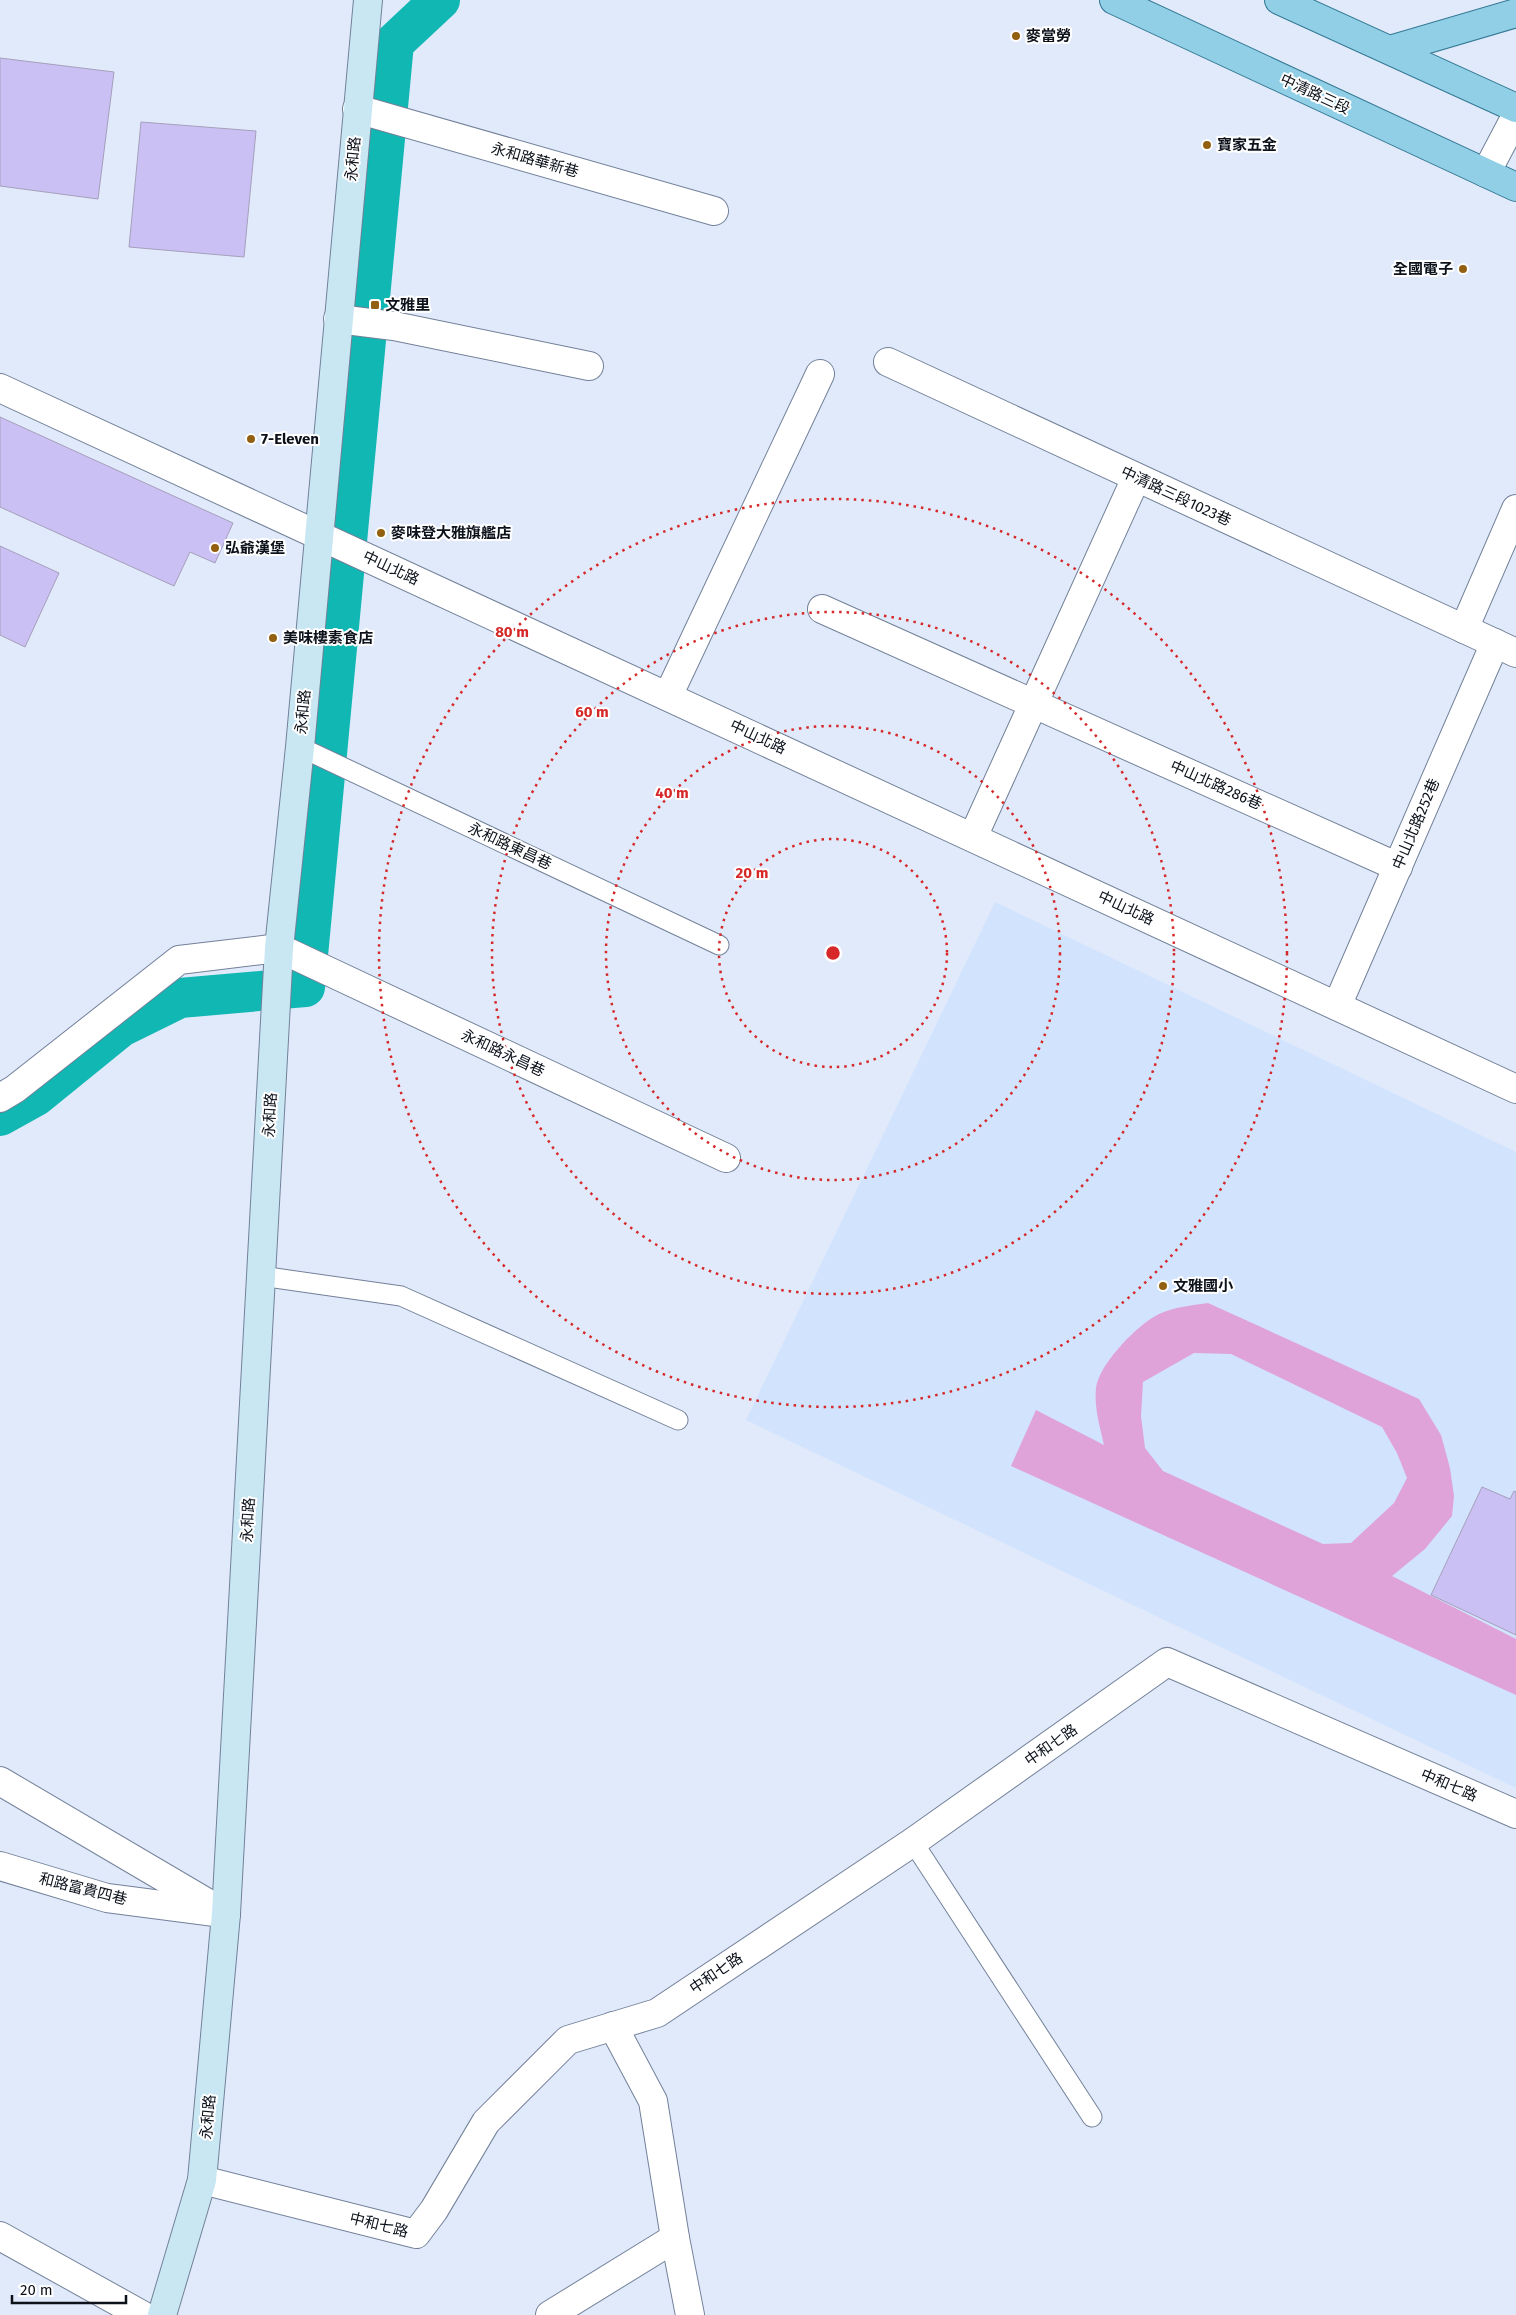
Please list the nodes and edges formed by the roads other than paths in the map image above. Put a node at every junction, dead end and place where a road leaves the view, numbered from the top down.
1 (368, 0) edge
2 (1114, 0) edge
3 (1279, 0) edge
4 (1516, 13) edge
5 (1390, 50) junction
6 (1516, 108) edge
7 (359, 110) junction
8 (1516, 116) edge
9 (1486, 173) junction
10 (1516, 187) edge
11 (714, 211) dead end
12 (340, 319) junction
13 (888, 362) dead end
14 (589, 366) dead end
15 (820, 374) dead end
16 (0, 388) edge
17 (1136, 478) junction
18 (1516, 509) edge
19 (319, 534) junction
20 (822, 609) dead end
21 (1464, 629) junction
22 (1505, 648) edge
23 (668, 696) junction
24 (1034, 704) junction
25 (301, 748) junction
26 (973, 837) junction
27 (1398, 867) junction
28 (719, 945) dead end
29 (281, 949) junction
30 (1337, 1006) junction
31 (1516, 1089) edge
32 (0, 1098) edge
33 (726, 1158) dead end
34 (261, 1276) junction
35 (678, 1420) dead end
36 (0, 1781) edge
37 (1516, 1814) edge
38 (913, 1842) junction
39 (0, 1866) edge
40 (226, 1914) junction
41 (613, 2026) junction
42 (1092, 2117) dead end
43 (202, 2180) junction
44 (0, 2236) edge
45 (675, 2238) junction
46 (142, 2315) edge
47 (162, 2315) edge
48 (550, 2315) edge
49 (690, 2315) edge

1 - 7 main road, 永和路
2 - 9 main road, 中清路三段
3 - 5 main road
4 - 5 main road
5 - 6 main road
7 - 11 street, 永和路華新巷
7 - 12 main road, 永和路
8 - 9 street
9 - 10 main road, 中清路三段
12 - 14 street
12 - 19 main road, 永和路
13 - 17 street, 中清路三段1023巷
15 - 23 street
16 - 19 street, 中山北路
17 - 21 street, 中清路三段1023巷
17 - 24 street
18 - 21 street
19 - 23 street, 中山北路
19 - 25 main road, 永和路
20 - 24 street, 中山北路286巷
21 - 22 street, 中清路三段1023巷
22 - 27 street, 中山北路252巷
23 - 26 street, 中山北路
24 - 26 street
24 - 27 street, 中山北路286巷
25 - 28 lane, 永和路東昌巷
25 - 29 main road, 永和路
26 - 30 street, 中山北路
27 - 30 street, 中山北路252巷
29 - 32 street
29 - 33 street, 永和路永昌巷
29 - 34 main road, 永和路
30 - 31 street, 中山北路
34 - 35 lane
34 - 40 main road, 永和路
36 - 40 street
37 - 38 street, 中和七路
38 - 41 street, 中和七路
38 - 42 lane
39 - 40 street, 和路富貴四巷
40 - 43 main road, 永和路
41 - 43 street, 中和七路
41 - 45 street
43 - 47 main road, 永和路
44 - 46 street
45 - 48 street
45 - 49 street

